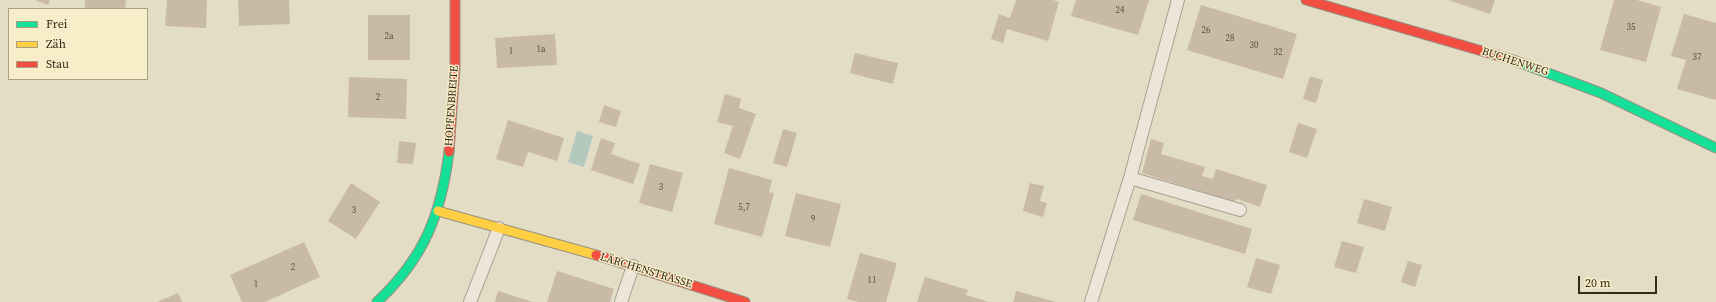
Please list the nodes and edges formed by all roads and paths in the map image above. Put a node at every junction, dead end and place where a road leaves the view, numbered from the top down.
1 (455, 0) edge
2 (1178, 0) edge
3 (1306, 0) edge
4 (1716, 148) edge
5 (1130, 178) junction
6 (1240, 210) dead end
7 (438, 211) junction
8 (499, 228) junction
9 (633, 266) junction
10 (377, 302) edge
11 (470, 302) edge
12 (621, 302) edge
13 (745, 302) edge
14 (1091, 302) edge

1 - 7 street, HOPFENBREITE
2 - 5 lane
3 - 4 street, BUCHENWEG
5 - 6 lane
5 - 14 lane
7 - 8 street, LÄRCHENSTRASSE
7 - 10 street, HOPFENBREITE
8 - 9 street, LÄRCHENSTRASSE
8 - 11 lane
9 - 12 lane
9 - 13 street, LÄRCHENSTRASSE

